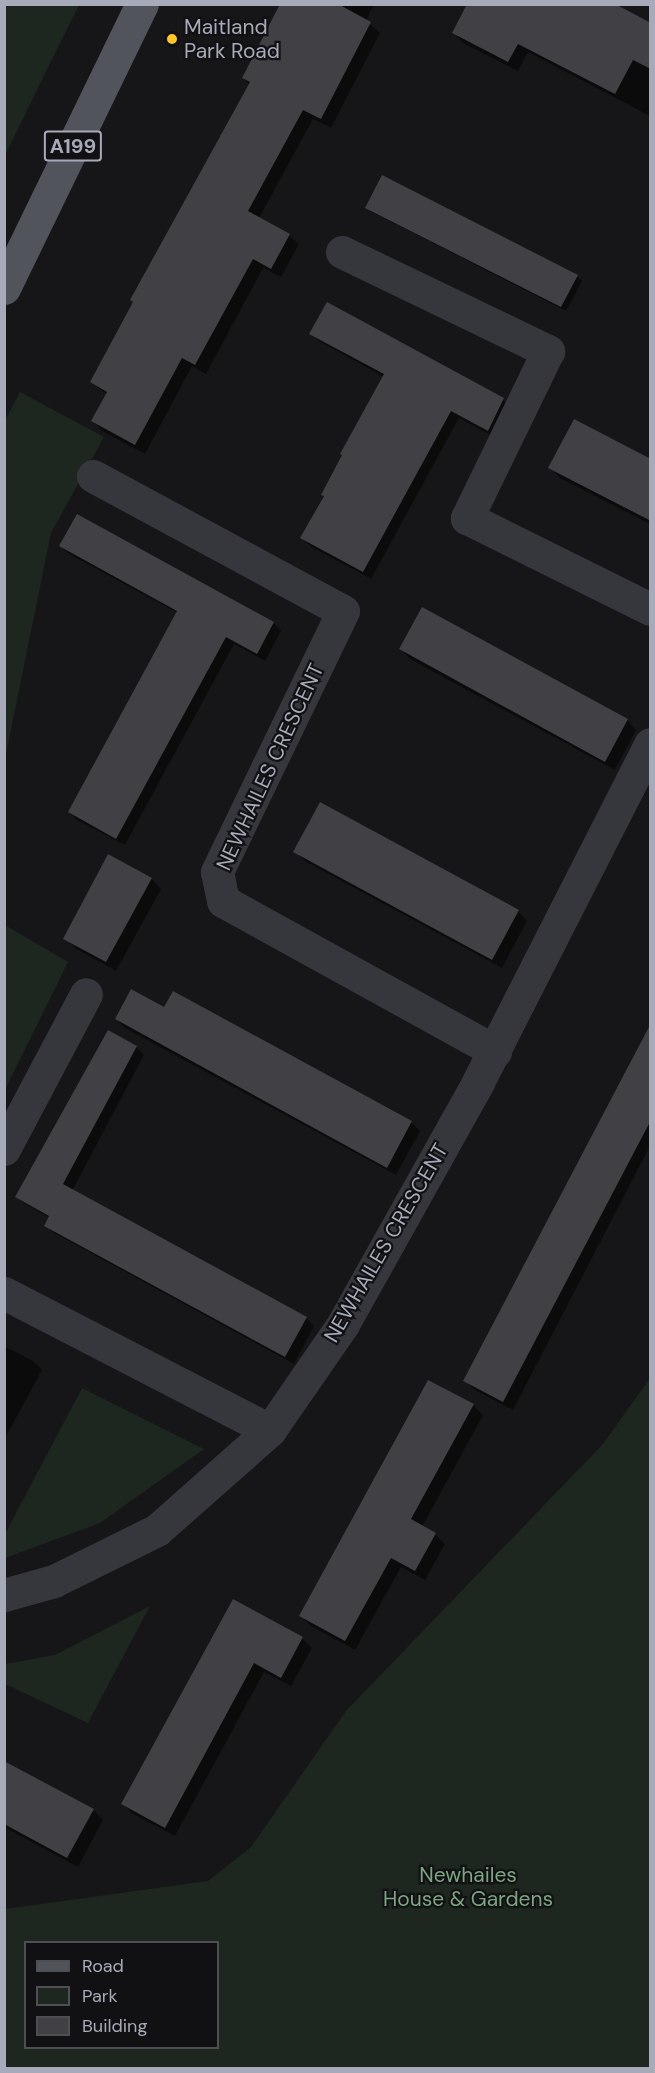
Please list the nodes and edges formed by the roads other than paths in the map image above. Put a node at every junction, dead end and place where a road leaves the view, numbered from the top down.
1 (142, 4) edge
2 (342, 252) dead end
3 (4, 288) edge
4 (93, 476) dead end
5 (651, 609) edge
6 (651, 744) edge
7 (86, 994) dead end
8 (495, 1051) junction
9 (4, 1149) edge
10 (4, 1293) edge
11 (270, 1430) junction
12 (4, 1595) edge

1 - 3 main road, A199
2 - 5 street
4 - 8 street, NEWHAILES CRESCENT
6 - 8 street, NEWHAILES CRESCENT
7 - 9 street
8 - 11 street, NEWHAILES CRESCENT
10 - 11 street
11 - 12 street, NEWHAILES CRESCENT

